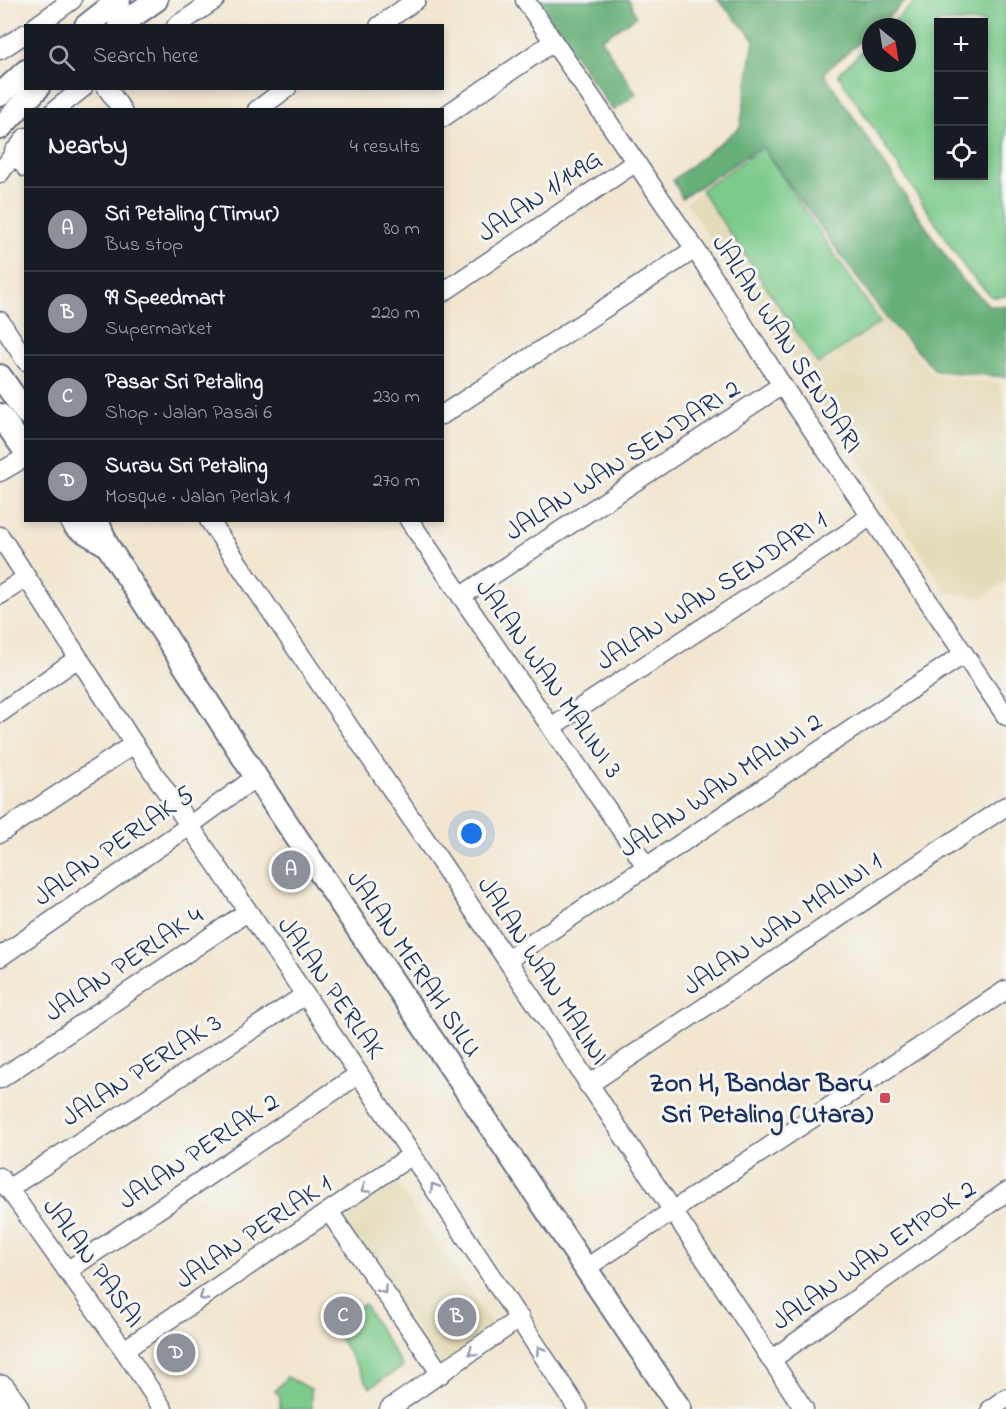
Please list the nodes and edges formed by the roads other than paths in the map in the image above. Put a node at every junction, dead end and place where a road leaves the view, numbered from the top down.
1 (72, 0) edge
2 (119, 0) edge
3 (156, 0) edge
4 (215, 0) edge
5 (416, 0) edge
6 (525, 0) edge
7 (39, 24) edge
8 (89, 24) edge
9 (122, 24) edge
10 (179, 24) edge
11 (382, 24) edge
12 (24, 34) edge
13 (553, 42) junction
14 (0, 50) edge
15 (24, 73) edge
16 (36, 90) edge
17 (81, 90) edge
18 (108, 90) edge
19 (284, 90) edge
20 (0, 95) edge
21 (58, 108) edge
22 (121, 108) edge
23 (260, 108) edge
24 (444, 117) edge
25 (0, 128) edge
26 (20, 144) edge
27 (24, 160) edge
28 (636, 162) junction
29 (0, 173) edge
30 (695, 249) junction
31 (444, 292) edge
32 (0, 321) edge
33 (24, 358) edge
34 (0, 376) edge
35 (782, 386) junction
36 (24, 410) edge
37 (444, 414) edge
38 (0, 416) edge
39 (24, 449) edge
40 (24, 458) edge
41 (0, 472) edge
42 (870, 516) junction
43 (76, 522) edge
44 (98, 522) edge
45 (210, 522) edge
46 (411, 522) edge
47 (0, 536) edge
48 (107, 545) junction
49 (26, 578) junction
50 (0, 595) edge
51 (461, 596) junction
52 (964, 654) junction
53 (78, 658) junction
54 (0, 712) edge
55 (1006, 716) edge
56 (551, 727) junction
57 (134, 744) junction
58 (256, 777) junction
59 (1006, 806) edge
60 (189, 826) junction
61 (0, 833) edge
62 (646, 866) junction
63 (247, 912) junction
64 (0, 957) edge
65 (507, 960) junction
66 (1006, 990) edge
67 (304, 994) junction
68 (359, 1074) junction
69 (0, 1079) edge
70 (588, 1085) junction
71 (412, 1155) junction
72 (4, 1183) edge
73 (1006, 1192) edge
74 (672, 1212) junction
75 (330, 1213) junction
76 (586, 1268) junction
77 (67, 1271) junction
78 (520, 1318) junction
79 (124, 1350) junction
80 (771, 1360) junction
81 (441, 1374) junction
82 (0, 1392) edge
83 (1006, 1398) edge
84 (569, 1406) edge
85 (12, 1409) edge
86 (163, 1409) edge
87 (389, 1409) edge
88 (680, 1409) edge
89 (804, 1409) edge
90 (991, 1409) edge

1 - 7 street
2 - 8 street
3 - 9 street
4 - 10 street
5 - 11 street
6 - 13 street, JALAN WAN SENDARI
12 - 14 street
13 - 24 street
13 - 28 street, JALAN WAN SENDARI
15 - 20 street
16 - 25 street
17 - 21 street
18 - 22 street
19 - 23 street
26 - 27 street
26 - 29 street
28 - 30 street, JALAN WAN SENDARI
28 - 31 street, JALAN 1/149G
30 - 35 street, JALAN WAN SENDARI
30 - 37 street
32 - 33 street
34 - 36 street
35 - 42 street, JALAN WAN SENDARI
35 - 51 street, JALAN WAN SENDARI 2
38 - 39 street
40 - 41 street
42 - 52 street, JALAN WAN SENDARI
42 - 56 street, JALAN WAN SENDARI 1
43 - 48 street, JALAN MERAH SILU
44 - 48 street, JALAN MERAH SILU
45 - 65 street, JALAN WAN MALINI
46 - 51 street, JALAN WAN MALINI 3
47 - 49 street, JALAN PERLAK
48 - 58 street, JALAN MERAH SILU
49 - 50 street
49 - 53 street, JALAN PERLAK
51 - 56 street, JALAN WAN MALINI 3
52 - 55 street, JALAN WAN SENDARI
52 - 62 street, JALAN WAN MALINI 2
53 - 54 street
53 - 57 street, JALAN PERLAK
56 - 62 street, JALAN WAN MALINI 3
57 - 60 street, JALAN PERLAK
57 - 61 street
58 - 60 street, JALAN PERLAK 5
58 - 76 street, JALAN MERAH SILU
59 - 70 street, JALAN WAN MALINI 1
60 - 63 street, JALAN PERLAK
60 - 64 street, JALAN PERLAK 5
62 - 65 street, JALAN WAN MALINI 2
63 - 67 street, JALAN PERLAK
63 - 69 street, JALAN PERLAK 4
65 - 70 street, JALAN WAN MALINI
66 - 74 street
67 - 68 street, JALAN PERLAK
67 - 72 street, JALAN PERLAK 3
68 - 71 street, JALAN PERLAK
68 - 77 street, JALAN PERLAK 2
70 - 74 street, JALAN WAN MALINI
71 -> 75 street, JALAN PERLAK 1
78 -> 71 street, JALAN PERLAK
72 - 77 street, JALAN PASAI
73 - 80 street, JALAN WAN EMPOK 2
74 - 76 street
74 - 80 street, JALAN WAN MALINI
75 -> 79 street, JALAN PERLAK 1
75 -> 81 street
76 - 88 street, JALAN MERAH SILU
77 - 79 street, JALAN PASAI
78 -> 81 street
84 -> 78 street, JALAN PERLAK
79 - 86 street, JALAN PASAI
80 - 89 street, JALAN WAN MALINI
81 - 87 street
82 - 85 highway
83 - 90 street

